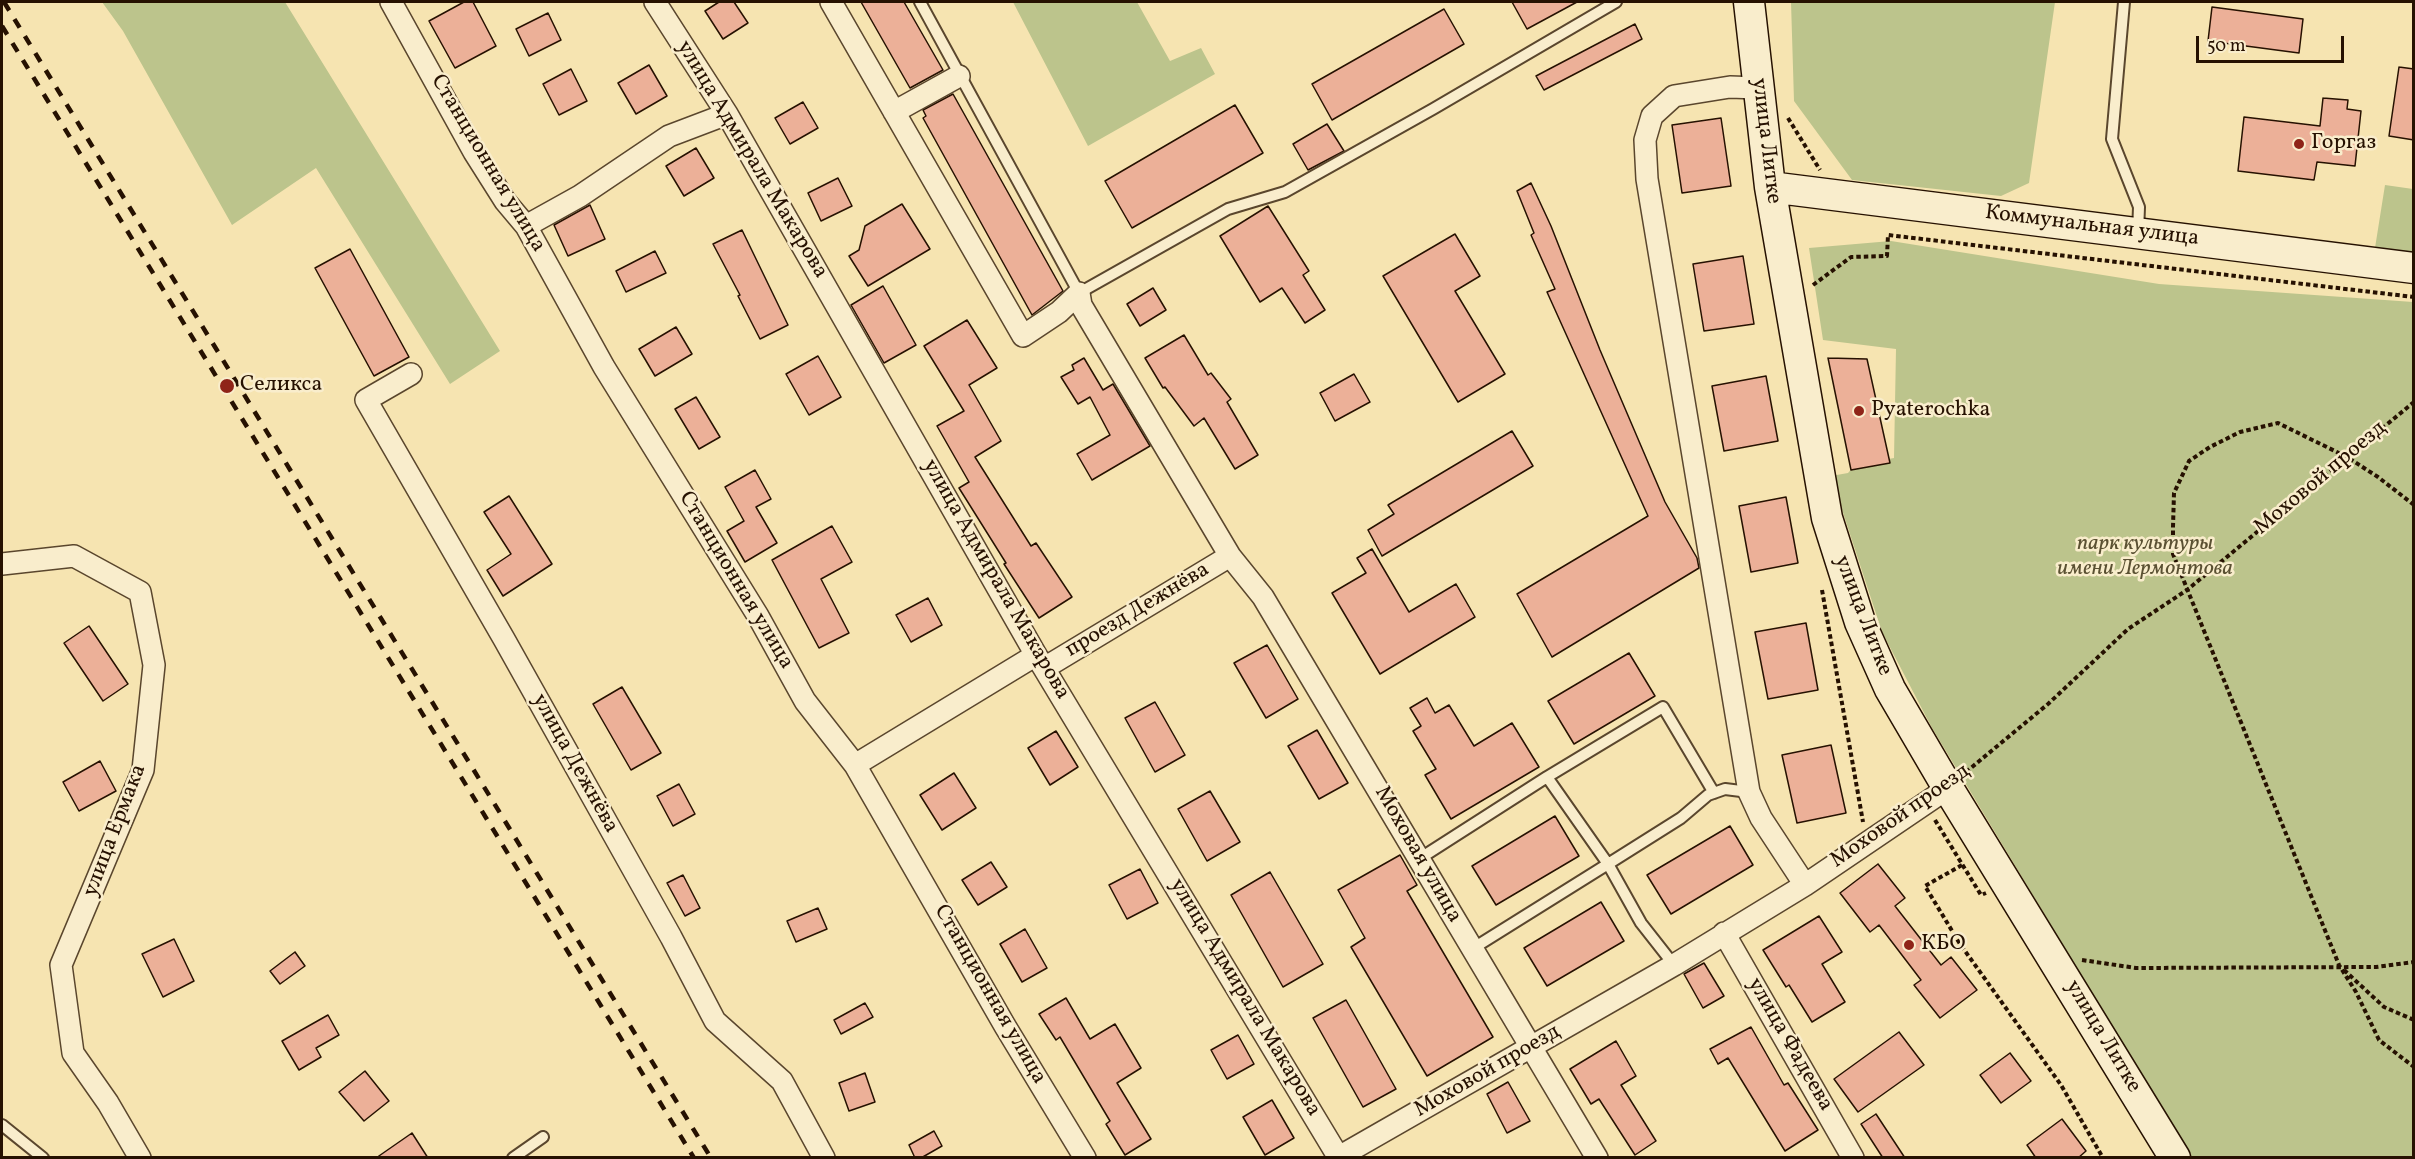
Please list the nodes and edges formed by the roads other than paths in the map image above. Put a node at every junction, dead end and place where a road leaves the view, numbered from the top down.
1 (391, 2) edge
2 (656, 2) edge
3 (831, 2) edge
4 (920, 2) edge
5 (1616, 2) edge
6 (1749, 2) edge
7 (2124, 2) edge
8 (959, 76) junction
9 (1758, 87) junction
10 (894, 112) junction
11 (727, 114) junction
12 (1770, 187) junction
13 (526, 226) junction
14 (2138, 233) junction
15 (2414, 268) edge
16 (1079, 293) junction
17 (411, 374) dead end
18 (1230, 556) junction
19 (2, 564) edge
20 (1041, 661) junction
21 (855, 765) junction
22 (1547, 777) junction
23 (1948, 788) junction
24 (1749, 792) junction
25 (1714, 793) junction
26 (1419, 859) junction
27 (1608, 864) junction
28 (1805, 885) junction
29 (1724, 933) junction
30 (1472, 949) junction
31 (1674, 965) junction
32 (1532, 1047) junction
33 (2, 1125) edge
34 (543, 1137) dead end
35 (1338, 1157) edge
36 (43, 1158) edge
37 (140, 1158) edge
38 (513, 1158) edge
39 (824, 1158) edge
40 (1085, 1158) edge
41 (1598, 1158) edge
42 (1854, 1158) edge
43 (2175, 1158) edge

1 - 13 street, Станционная улица
2 - 11 street, улица Адмирала Макарова
3 - 10 street
4 - 8 lane
5 - 16 lane
6 - 9 main road, улица Литке
7 - 14 lane
8 - 10 street
8 - 16 lane
9 - 12 main road, улица Литке
9 - 24 street
10 - 16 street
11 - 13 street
11 - 20 street, улица Адмирала Макарова
12 - 14 main road, Коммунальная улица
12 - 23 main road, улица Литке
13 - 21 street, Станционная улица
14 - 15 main road, Коммунальная улица
16 - 18 street, Моховая улица
17 - 39 street, улица Дежнёва
18 - 20 street, проезд Дежнёва
18 - 26 street, Моховая улица
19 - 37 street, улица Ермака
20 - 21 street, проезд Дежнёва
20 - 35 street, улица Адмирала Макарова
21 - 40 street, Станционная улица
22 - 25 lane
22 - 26 lane
22 - 27 lane
23 - 28 street, Моховой проезд
23 - 43 main road, улица Литке
24 - 25 lane
24 - 28 street
25 - 27 lane
26 - 30 street, Моховая улица
27 - 30 lane
27 - 31 lane
28 - 29 street, Моховой проезд
29 - 31 street, Моховой проезд
29 - 42 street, улица Фадеева
30 - 32 street, Моховая улица
31 - 32 street, Моховой проезд
32 - 35 street, Моховой проезд
32 - 41 street, Моховая улица
33 - 36 lane
34 - 38 lane

